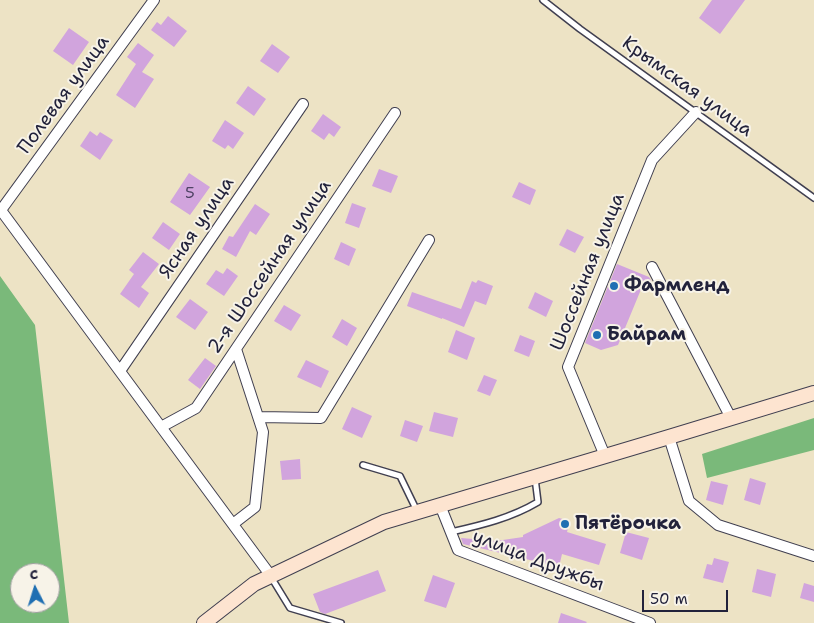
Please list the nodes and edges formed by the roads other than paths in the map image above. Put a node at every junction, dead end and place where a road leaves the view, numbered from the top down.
1 (154, 0) edge
2 (543, 0) edge
3 (303, 104) dead end
4 (696, 112) junction
5 (395, 113) dead end
6 (814, 198) edge
7 (1, 210) edge
8 (428, 240) dead end
9 (652, 267) dead end
10 (236, 349) junction
11 (120, 371) junction
12 (814, 393) edge
13 (259, 417) junction
14 (731, 418) junction
15 (161, 427) junction
16 (669, 437) junction
17 (605, 456) junction
18 (363, 465) dead end
19 (534, 477) junction
20 (440, 505) junction
21 (418, 512) junction
22 (233, 524) junction
23 (451, 532) junction
24 (814, 556) edge
25 (271, 576) junction
26 (204, 623) edge
27 (341, 623) edge
28 (650, 623) edge

1 - 7 street, Полевая улица
2 - 4 lane, Крымская улица
3 - 11 street, Ясная улица
4 - 6 lane, Крымская улица
4 - 17 street, Шоссейная улица
5 - 10 street, 2-я Шоссейная улица
7 - 11 street
8 - 13 street
9 - 14 street
10 - 13 street
10 - 15 street, 2-я Шоссейная улица
11 - 15 street
12 - 14 main road
13 - 22 street
14 - 16 main road
15 - 22 street
16 - 17 main road
16 - 24 street
17 - 19 main road
18 - 21 lane
19 - 20 main road
19 - 23 lane
20 - 21 main road
20 - 23 street, улица Дружбы
21 - 25 main road
22 - 25 street
23 - 28 street, улица Дружбы
25 - 26 main road
25 - 27 lane

